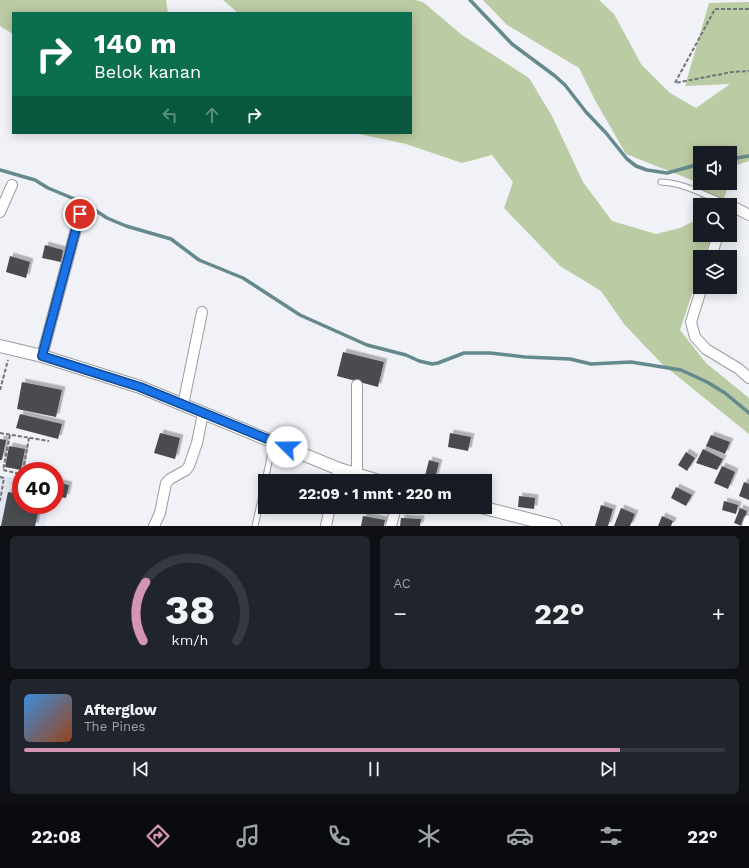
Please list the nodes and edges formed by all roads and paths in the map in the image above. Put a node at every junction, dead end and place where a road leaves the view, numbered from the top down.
1 (749, 9) edge
2 (749, 71) edge
3 (661, 182) dead end
4 (12, 186) dead end
5 (715, 198) edge
6 (737, 208) edge
7 (0, 212) edge
8 (80, 214) dead end
9 (749, 214) edge
10 (700, 294) edge
11 (202, 312) dead end
12 (5, 348) edge
13 (42, 356) junction
14 (749, 378) edge
15 (357, 385) dead end
16 (0, 390) edge
17 (183, 405) junction
18 (203, 413) junction
19 (0, 433) edge
20 (10, 435) junction
21 (29, 438) junction
22 (49, 441) dead end
23 (274, 442) junction
24 (25, 462) edge
25 (339, 469) junction
26 (12, 472) edge
27 (267, 474) edge
28 (338, 474) edge
29 (357, 474) joint
30 (0, 477) edge
31 (0, 501) edge
32 (492, 510) edge
33 (258, 514) edge
34 (329, 514) edge
35 (394, 514) edge
36 (749, 520) edge
37 (154, 526) edge
38 (256, 526) edge
39 (326, 526) edge
40 (391, 526) edge
41 (555, 526) edge
42 (747, 526) edge

1 - 2 path
3 - 5 lane
4 - 7 street
6 - 9 street
8 - 13 street
10 - 14 street
11 - 17 street
12 - 13 street
12 - 16 path
13 - 17 street
15 - 29 street
17 - 18 street
18 - 23 street
18 - 37 street
19 - 20 path
20 - 21 path
20 - 26 path
21 - 22 path
21 - 24 path
23 - 25 street
23 - 27 lane
25 - 28 street
25 - 29 street
30 - 31 path
32 - 41 street
33 - 38 lane
34 - 39 street
35 - 40 street
36 - 42 street

